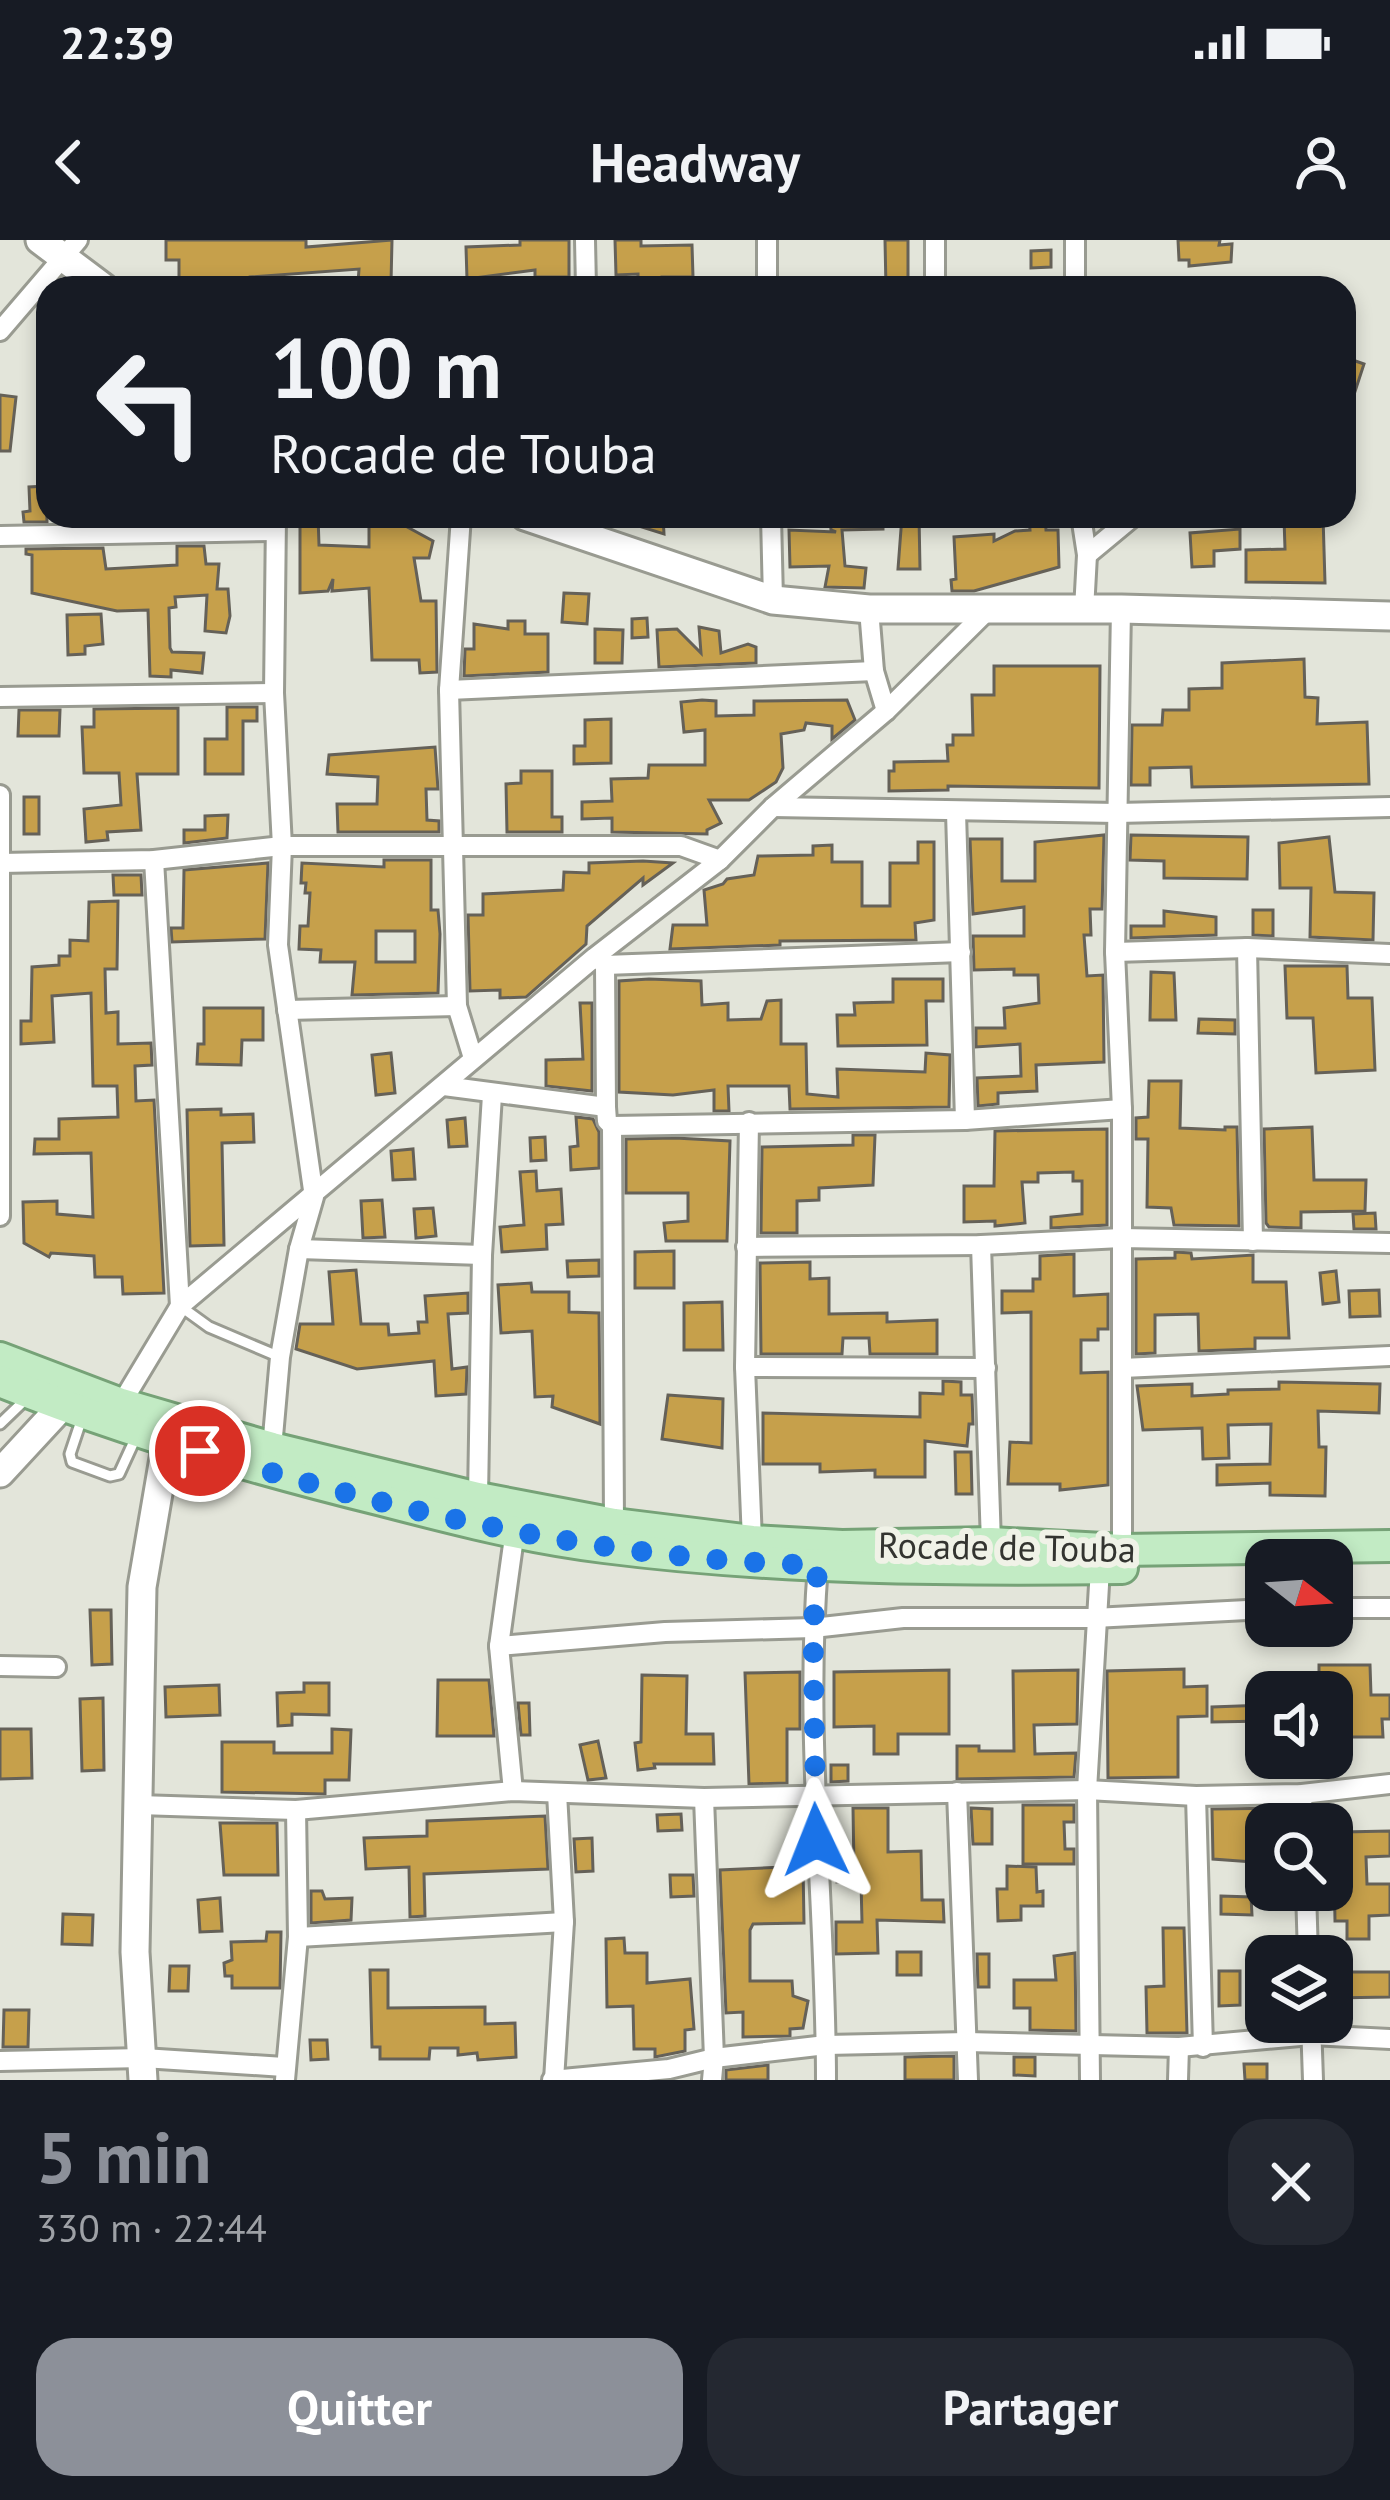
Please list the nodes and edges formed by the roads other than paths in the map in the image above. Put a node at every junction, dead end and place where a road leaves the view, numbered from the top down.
1 (585, 240) edge
2 (766, 240) edge
3 (935, 240) edge
4 (1075, 240) edge
5 (60, 246) edge
6 (39, 276) edge
7 (91, 276) edge
8 (586, 276) edge
9 (767, 276) edge
10 (935, 276) edge
11 (1076, 276) edge
12 (36, 280) edge
13 (0, 331) edge
14 (183, 528) edge
15 (275, 528) edge
16 (460, 528) edge
17 (587, 528) edge
18 (771, 528) edge
19 (1084, 528) edge
20 (1119, 528) edge
21 (0, 536) edge
22 (1087, 555) junction
23 (773, 600) junction
24 (869, 609) junction
25 (1121, 609) junction
26 (988, 610) junction
27 (1084, 610) junction
28 (1390, 616) edge
29 (874, 670) junction
30 (448, 690) junction
31 (274, 693) junction
32 (0, 698) edge
33 (886, 711) junction
34 (0, 795) edge
35 (773, 807) junction
36 (1390, 807) edge
37 (956, 812) junction
38 (1118, 813) junction
39 (282, 846) junction
40 (454, 848) junction
41 (154, 860) junction
42 (720, 860) junction
43 (1, 863) edge
44 (1247, 948) junction
45 (961, 952) junction
46 (1115, 952) junction
47 (1390, 954) edge
48 (600, 961) junction
49 (457, 1006) junction
50 (287, 1010) junction
51 (1, 1035) edge
52 (473, 1058) junction
53 (445, 1086) junction
54 (492, 1095) junction
55 (1122, 1109) junction
56 (609, 1116) junction
57 (965, 1120) junction
58 (749, 1122) junction
59 (314, 1197) junction
60 (0, 1216) edge
61 (1121, 1238) junction
62 (1253, 1241) junction
63 (1390, 1243) edge
64 (981, 1245) junction
65 (746, 1247) junction
66 (299, 1249) junction
67 (482, 1255) junction
68 (180, 1306) junction
69 (1390, 1356) edge
70 (280, 1357) junction
71 (0, 1358) edge
72 (745, 1367) junction
73 (986, 1368) junction
74 (1122, 1368) junction
75 (0, 1381) edge
76 (31, 1394) junction
77 (75, 1403) junction
78 (122, 1404) junction
79 (0, 1424) edge
80 (158, 1430) junction
81 (272, 1448) junction
82 (0, 1473) edge
83 (478, 1498) junction
84 (614, 1524) junction
85 (514, 1530) junction
86 (752, 1541) junction
87 (991, 1543) junction
88 (1390, 1546) edge
89 (1111, 1559) junction
90 (818, 1565) junction
91 (1245, 1566) edge
92 (1390, 1566) edge
93 (1353, 1567) edge
94 (1353, 1608) edge
95 (1390, 1609) edge
96 (1245, 1611) edge
97 (1094, 1618) junction
98 (813, 1628) junction
99 (499, 1646) junction
100 (0, 1666) edge
101 (56, 1667) dead end
102 (1390, 1784) edge
103 (1087, 1790) junction
104 (513, 1791) junction
105 (957, 1792) junction
106 (557, 1793) junction
107 (1302, 1794) junction
108 (1196, 1796) junction
109 (704, 1798) junction
110 (814, 1798) junction
111 (1302, 1803) edge
112 (139, 1804) junction
113 (296, 1810) junction
114 (564, 1922) junction
115 (298, 1937) junction
116 (1353, 2034) edge
117 (1390, 2039) edge
118 (1245, 2040) edge
119 (967, 2042) junction
120 (1312, 2043) edge
121 (826, 2045) junction
122 (1203, 2047) junction
123 (1090, 2048) junction
124 (1179, 2048) junction
125 (714, 2058) junction
126 (0, 2061) edge
127 (143, 2069) edge
128 (285, 2074) edge
129 (553, 2080) edge
130 (712, 2080) edge
131 (826, 2080) edge
132 (968, 2080) edge
133 (1090, 2080) edge
134 (1178, 2080) edge
135 (1313, 2080) edge

1 - 8 street
2 - 9 street
3 - 10 street
4 - 11 street
5 - 6 street
5 - 7 street
12 - 13 street
14 - 21 street
15 - 31 street
16 - 30 street
17 - 23 street
18 - 23 street
19 - 22 street
20 - 22 street
22 - 27 street
23 - 24 street
24 - 26 street
24 - 29 street
25 - 27 street
25 - 28 street
25 - 38 street
26 - 27 street
26 - 33 street
29 - 30 street
29 - 33 street
30 - 40 street
31 - 32 street
31 - 39 street
33 - 35 street
34 - 43 street
35 - 37 street
35 - 42 street
36 - 38 street
37 - 38 street
37 - 45 street
38 - 46 street
39 - 40 street
39 - 41 street
39 - 50 street
40 - 42 street
40 - 49 street
41 - 43 street
41 - 68 street
42 - 48 street
43 - 51 street
44 - 46 street
44 - 47 street
44 - 62 street
45 - 48 street
45 - 57 street
46 - 55 street
48 - 52 street
48 - 56 street
49 - 50 street
49 - 52 street
50 - 59 street
51 - 60 street
52 - 53 street
53 - 54 street
53 - 59 street
54 - 56 street
54 - 67 street
55 - 57 street
55 - 61 street
56 - 58 street
56 - 84 street
57 - 58 street
58 - 65 street
59 - 66 street
59 - 68 street
61 - 62 street
61 - 64 street
61 - 74 street
62 - 63 street
64 - 65 street
64 - 73 street
65 - 72 street
66 - 67 street
66 - 70 street
67 - 83 street
68 - 70 lane
68 - 78 street
69 - 74 street
70 - 81 street
71 - 77 main road, Rocade de Touba
72 - 73 street
72 - 86 street
73 - 87 street
74 - 89 street
75 - 76 main road, Rocade de Touba
76 - 77 main road, Rocade de Touba
76 - 79 lane
77 - 78 main road, Rocade de Touba
77 - 80 main road, Rocade de Touba
77 - 80 lane
77 - 82 street
78 - 80 main road, Rocade de Touba
80 - 81 main road, Rocade de Touba
80 - 85 main road, Rocade de Touba
80 - 112 street
81 - 83 main road, Rocade de Touba
83 - 84 main road, Rocade de Touba
84 - 86 main road, Rocade de Touba
85 - 90 main road, Rocade de Touba
85 - 99 street
86 - 87 main road, Rocade de Touba
87 - 89 main road, Rocade de Touba
88 - 89 main road, Rocade de Touba
89 - 90 main road, Rocade de Touba
89 - 91 main road, Rocade de Touba
89 - 97 street
90 - 98 street
92 - 93 main road
94 - 95 street
96 - 97 street
97 - 98 street
97 - 103 street
98 - 99 street
98 - 110 street
99 - 104 street
100 - 101 street
102 - 107 street
103 - 105 street
103 - 108 street
103 - 123 street
104 - 106 street
104 - 113 street
105 - 110 street
105 - 119 street
106 - 109 street
106 - 114 street
107 - 108 street
107 - 111 street
108 - 122 street
109 - 110 street
109 - 125 street
110 - 121 street
112 - 113 street
112 - 127 street
113 - 115 street
114 - 115 street
114 - 129 street
115 - 128 street
116 - 117 street
118 - 122 street
119 - 121 street
119 - 123 street
119 - 132 street
120 - 135 street
121 - 125 street
121 - 131 street
122 - 124 street
123 - 124 street
123 - 133 street
124 - 134 street
125 - 129 street
125 - 130 street
126 - 127 street
127 - 128 street

